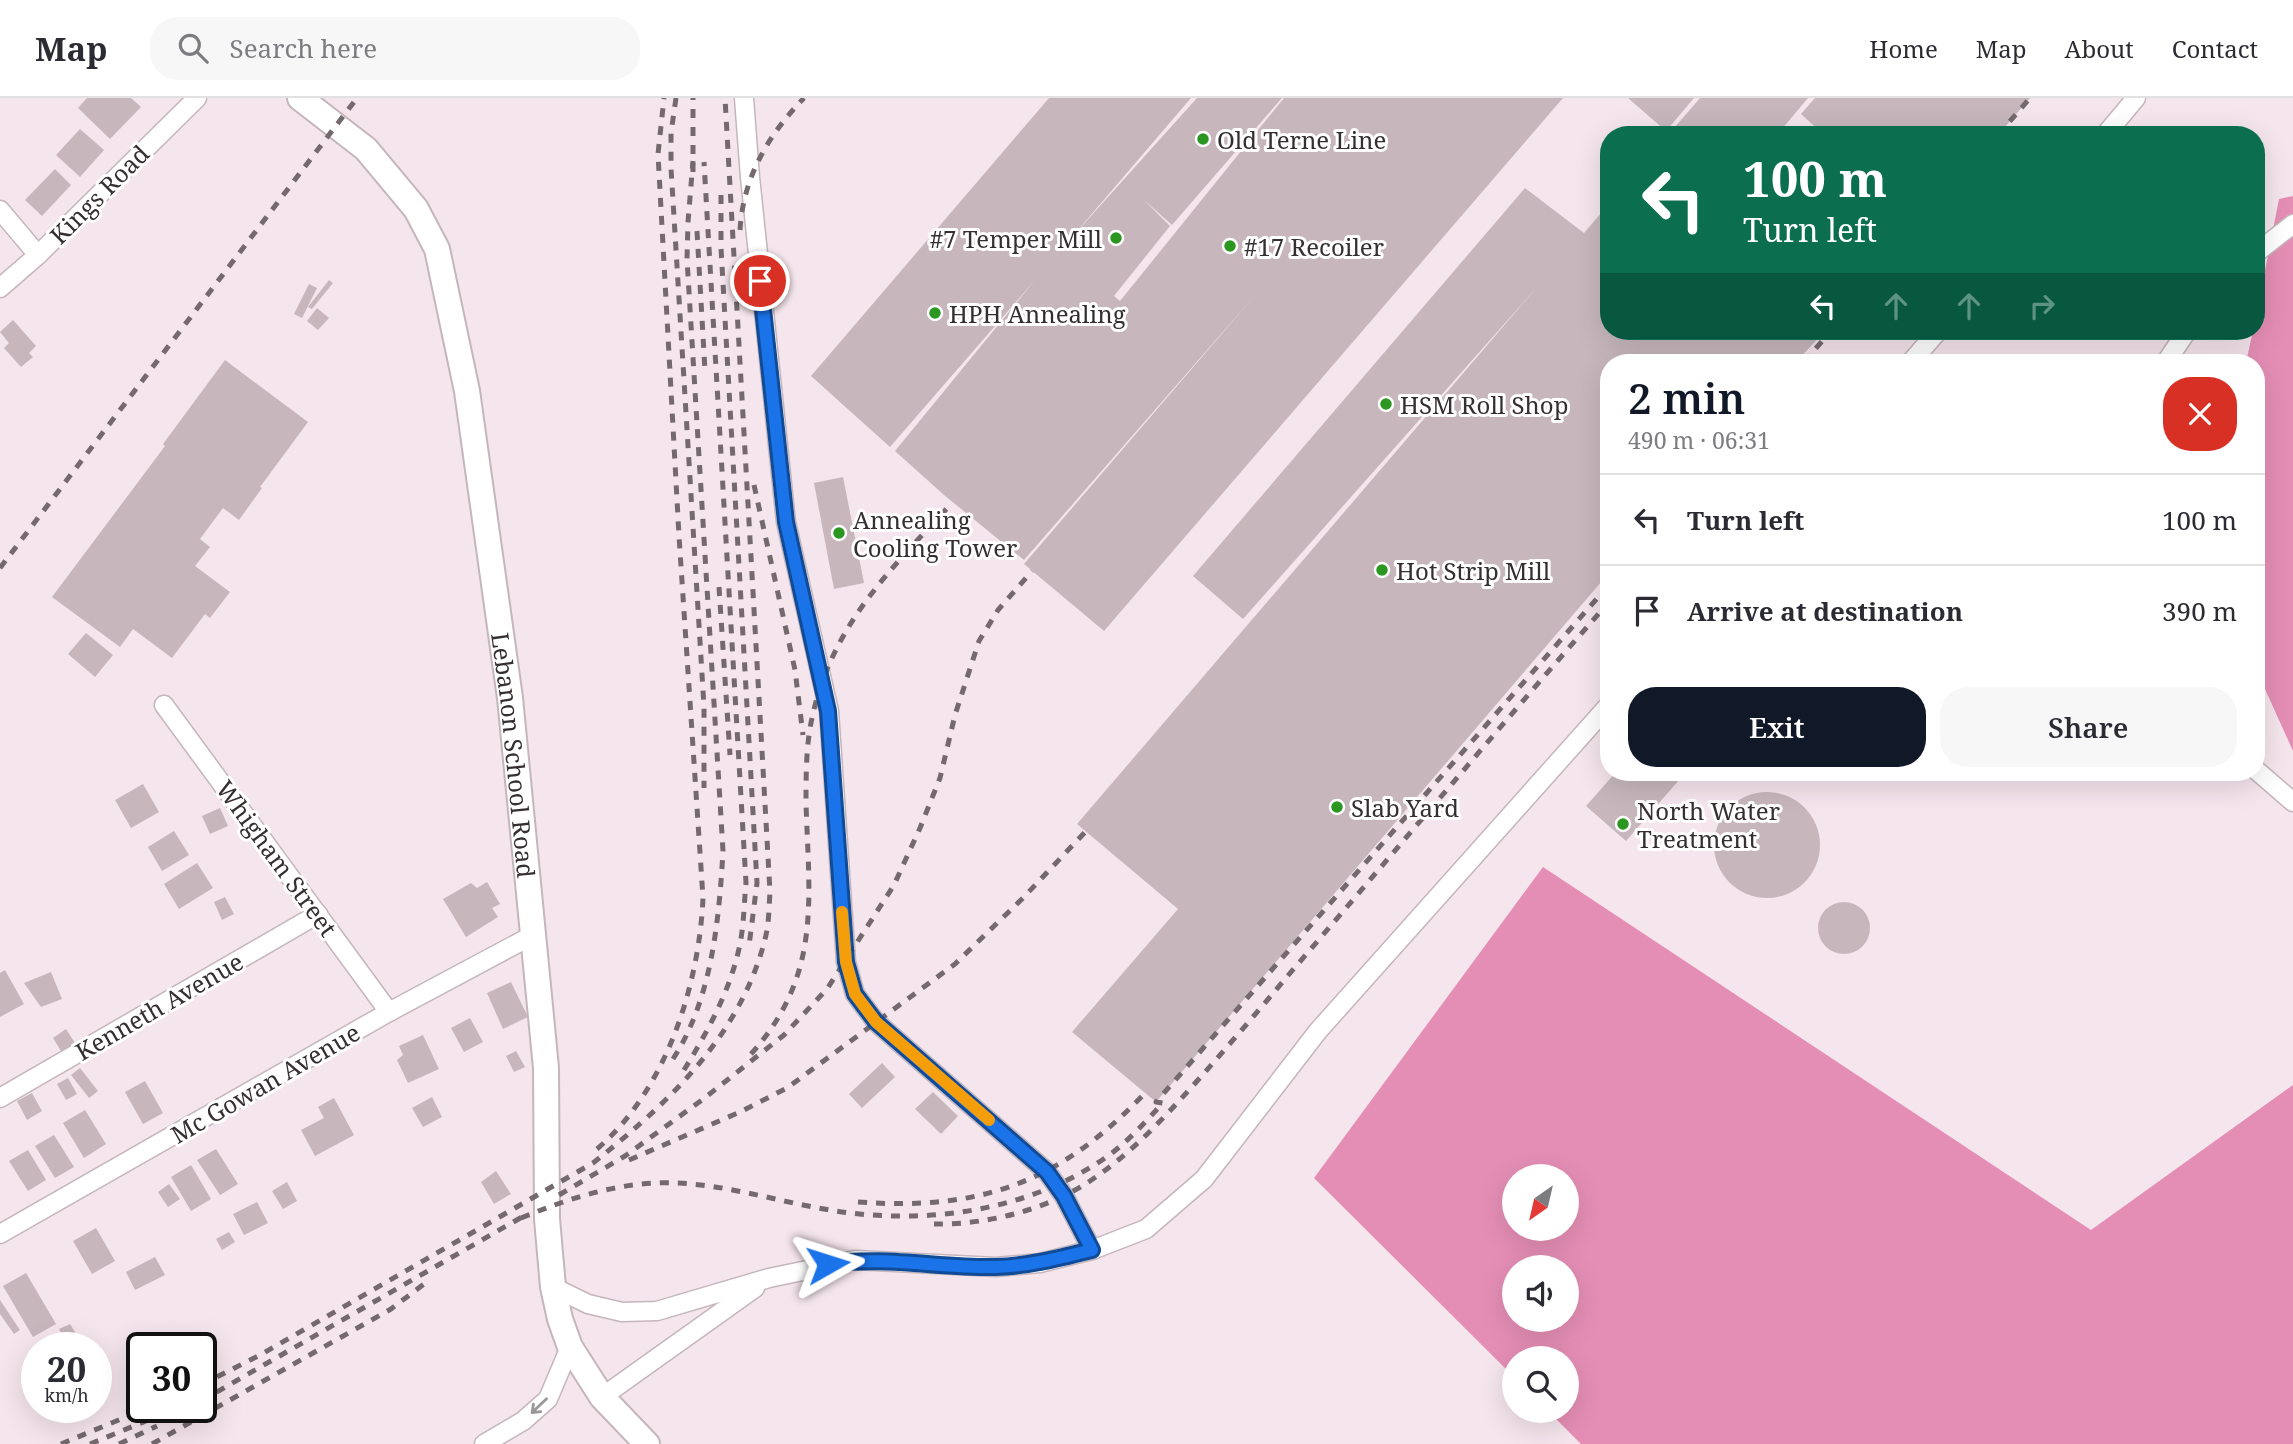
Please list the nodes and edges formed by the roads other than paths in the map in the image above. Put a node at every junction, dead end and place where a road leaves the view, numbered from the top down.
1 (197, 98) edge
2 (300, 98) edge
3 (744, 98) edge
4 (2136, 98) edge
5 (2113, 126) edge
6 (0, 210) edge
7 (2293, 224) edge
8 (2265, 246) edge
9 (38, 255) junction
10 (0, 288) edge
11 (1931, 340) edge
12 (1920, 354) edge
13 (164, 705) dead end
14 (1600, 715) edge
15 (2265, 778) edge
16 (2293, 802) edge
17 (318, 914) junction
18 (533, 935) junction
19 (389, 1012) junction
20 (0, 1098) edge
21 (0, 1234) edge
22 (1092, 1250) junction
23 (769, 1278) junction
24 (553, 1287) junction
25 (570, 1347) junction
26 (602, 1397) junction
27 (484, 1444) edge
28 (647, 1444) edge

1 - 9 street, Kings Road
2 - 18 street, Lebanon School Road
3 - 22 street
4 - 5 street
6 - 9 street
7 - 8 street
9 - 10 street, Kings Road
11 - 12 street
13 - 17 street, Whigham Street
14 - 22 street
15 - 16 street
17 - 19 street, Whigham Street
17 - 20 street, Kenneth Avenue
18 - 19 street, Mc Gowan Avenue
18 - 24 street, Lebanon School Road
19 - 21 street, Mc Gowan Avenue
22 - 23 street
23 - 24 street
23 - 26 street
24 - 25 street, Lebanon School Road
25 - 26 street, Lebanon School Road
25 -> 27 street
26 - 28 street, Lebanon School Road

